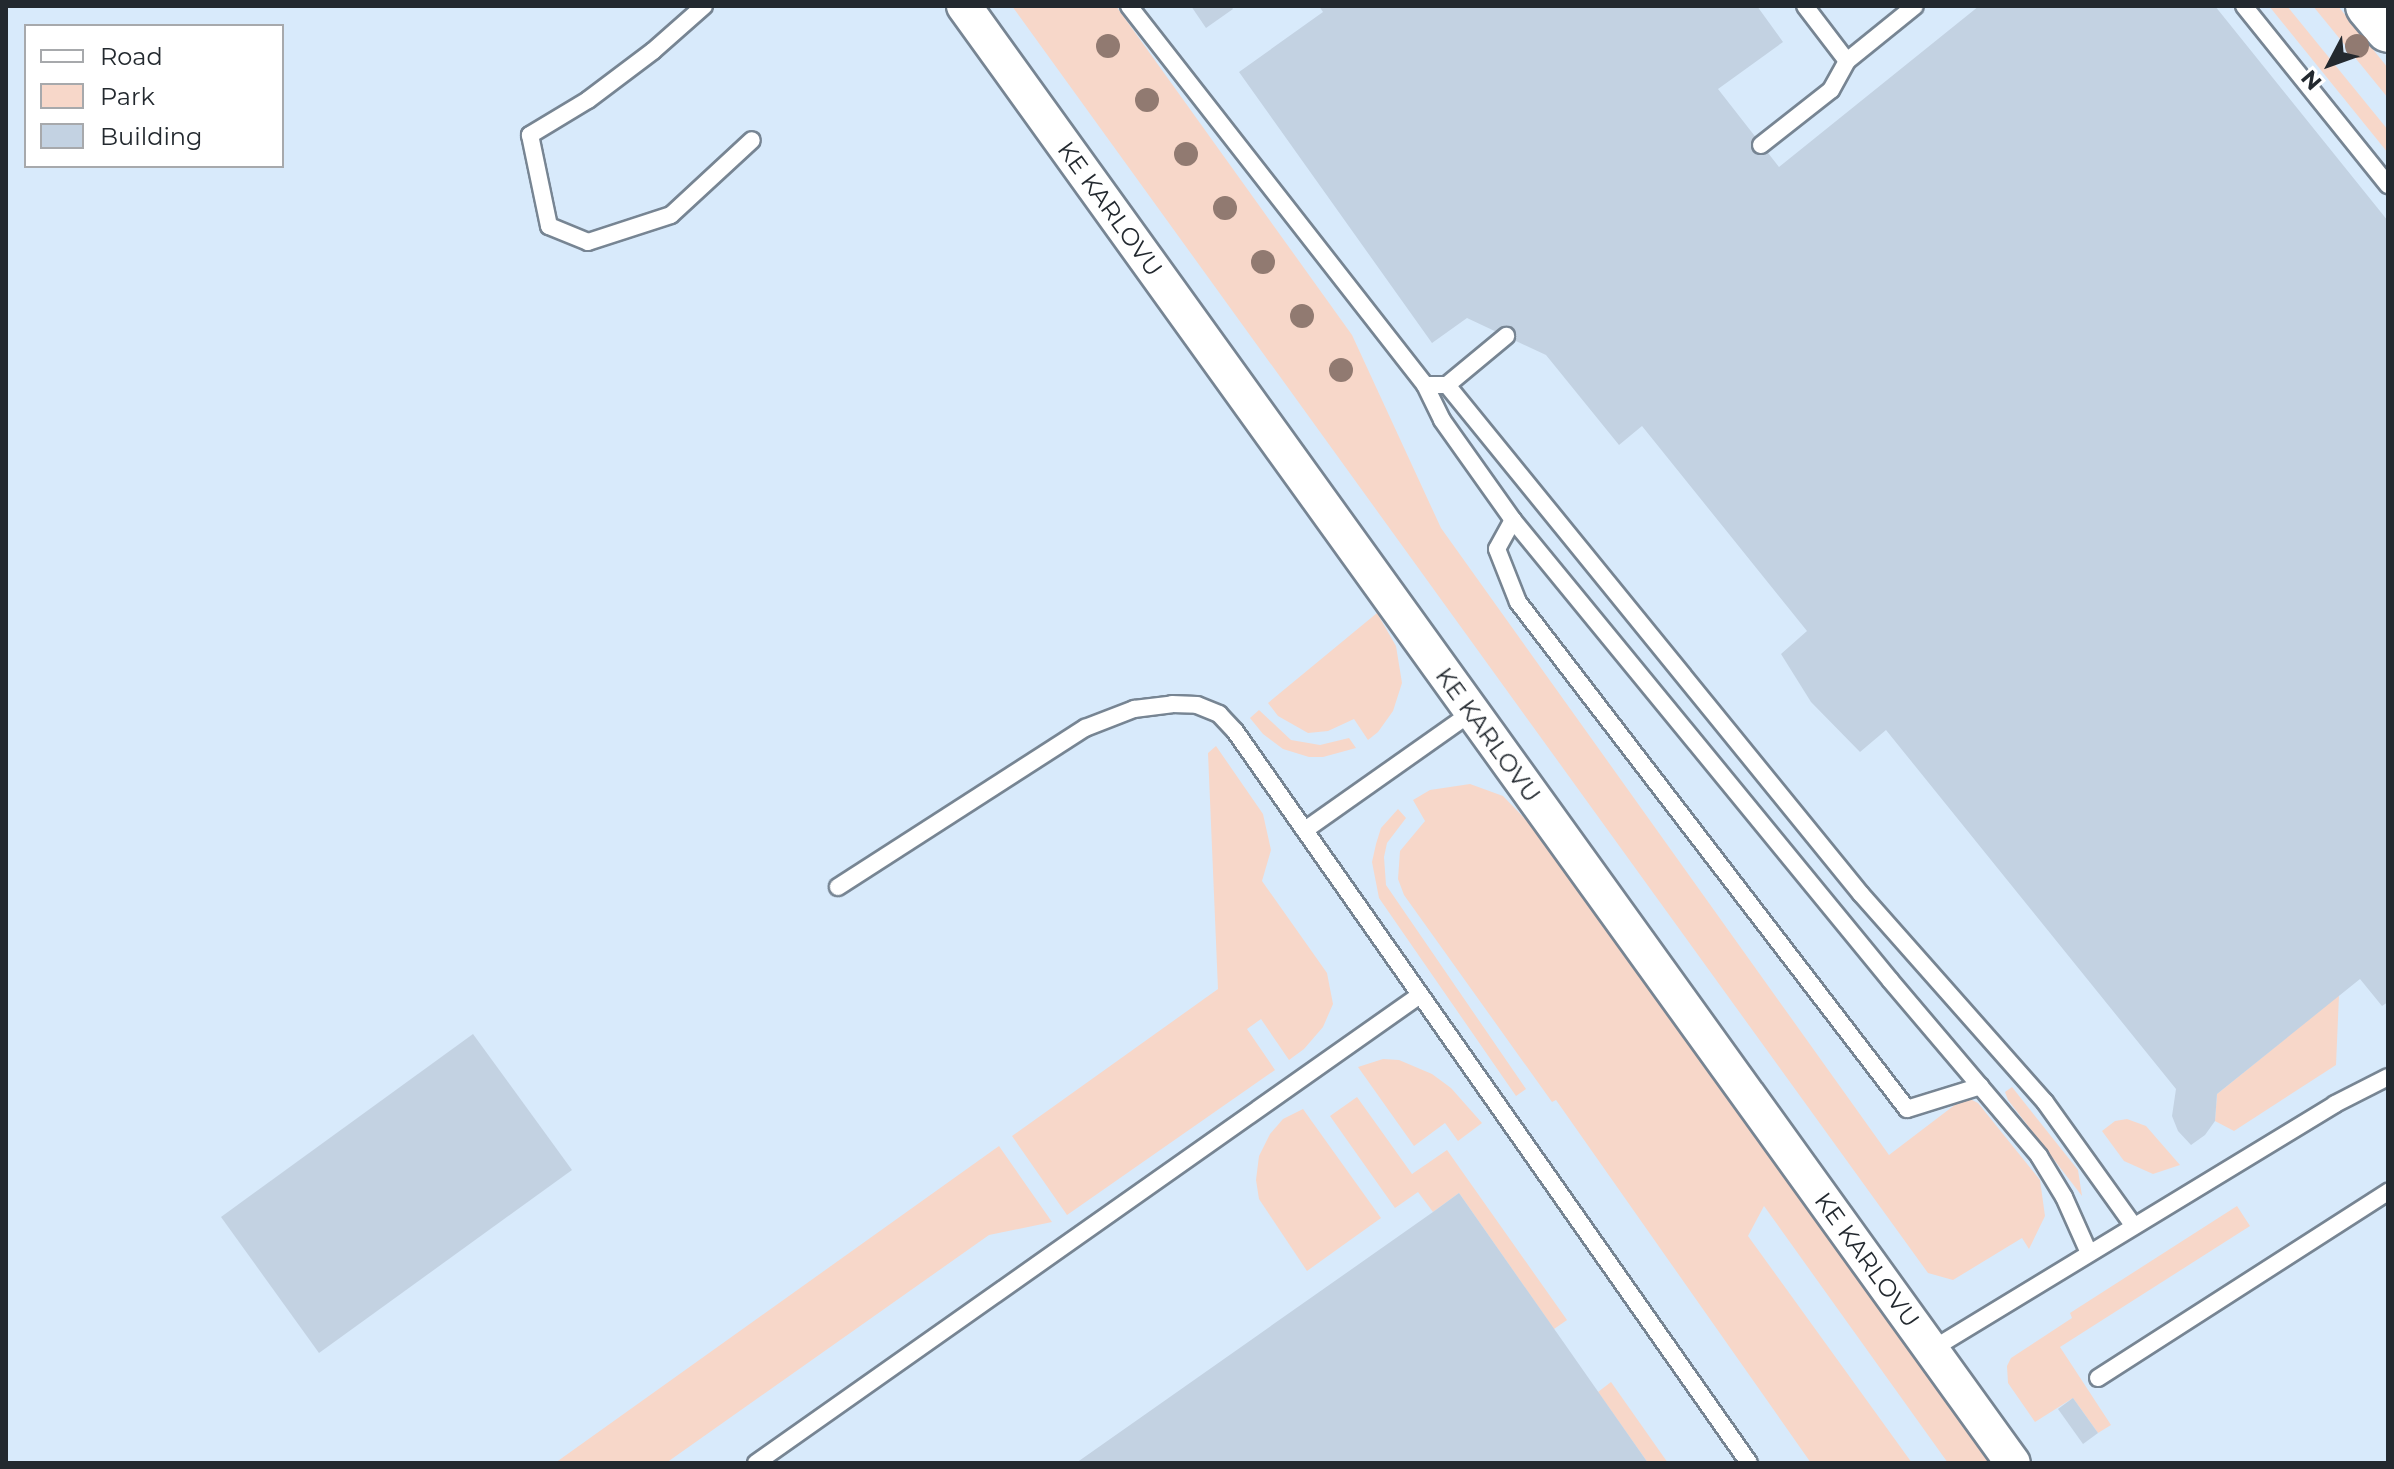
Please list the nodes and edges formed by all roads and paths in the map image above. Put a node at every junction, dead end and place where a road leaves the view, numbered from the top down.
1 (704, 6) edge
2 (964, 6) edge
3 (1129, 6) edge
4 (1805, 6) edge
5 (1915, 6) edge
6 (2244, 6) edge
7 (2368, 6) edge
8 (2388, 30) edge
9 (1847, 61) junction
10 (752, 140) dead end
11 (1761, 145) dead end
12 (2388, 185) edge
13 (1506, 336) dead end
14 (1425, 385) junction
15 (1447, 385) junction
16 (1513, 520) junction
17 (1472, 712) junction
18 (1305, 830) junction
19 (838, 887) dead end
20 (1420, 995) junction
21 (2388, 1077) edge
22 (1981, 1086) junction
23 (2388, 1192) edge
24 (2133, 1225) junction
25 (2089, 1253) junction
26 (1931, 1350) junction
27 (2098, 1378) dead end
28 (756, 1463) edge
29 (1749, 1463) edge
30 (2013, 1463) edge

1 - 10 lane
2 - 17 street, KE KARLOVU
3 - 14 lane
4 - 9 lane
5 - 9 lane
6 - 12 lane
7 - 8 main road
9 - 11 lane
13 - 15 lane
14 - 15 lane
14 - 16 lane
15 - 24 lane
16 - 22 lane
16 - 22 lane
17 - 18 lane
17 - 26 street, KE KARLOVU
18 - 19 lane
18 - 20 lane
20 - 28 lane
20 - 29 lane
21 - 24 lane
22 - 25 lane
23 - 27 lane
24 - 25 lane
25 - 26 lane
26 - 30 street, KE KARLOVU

